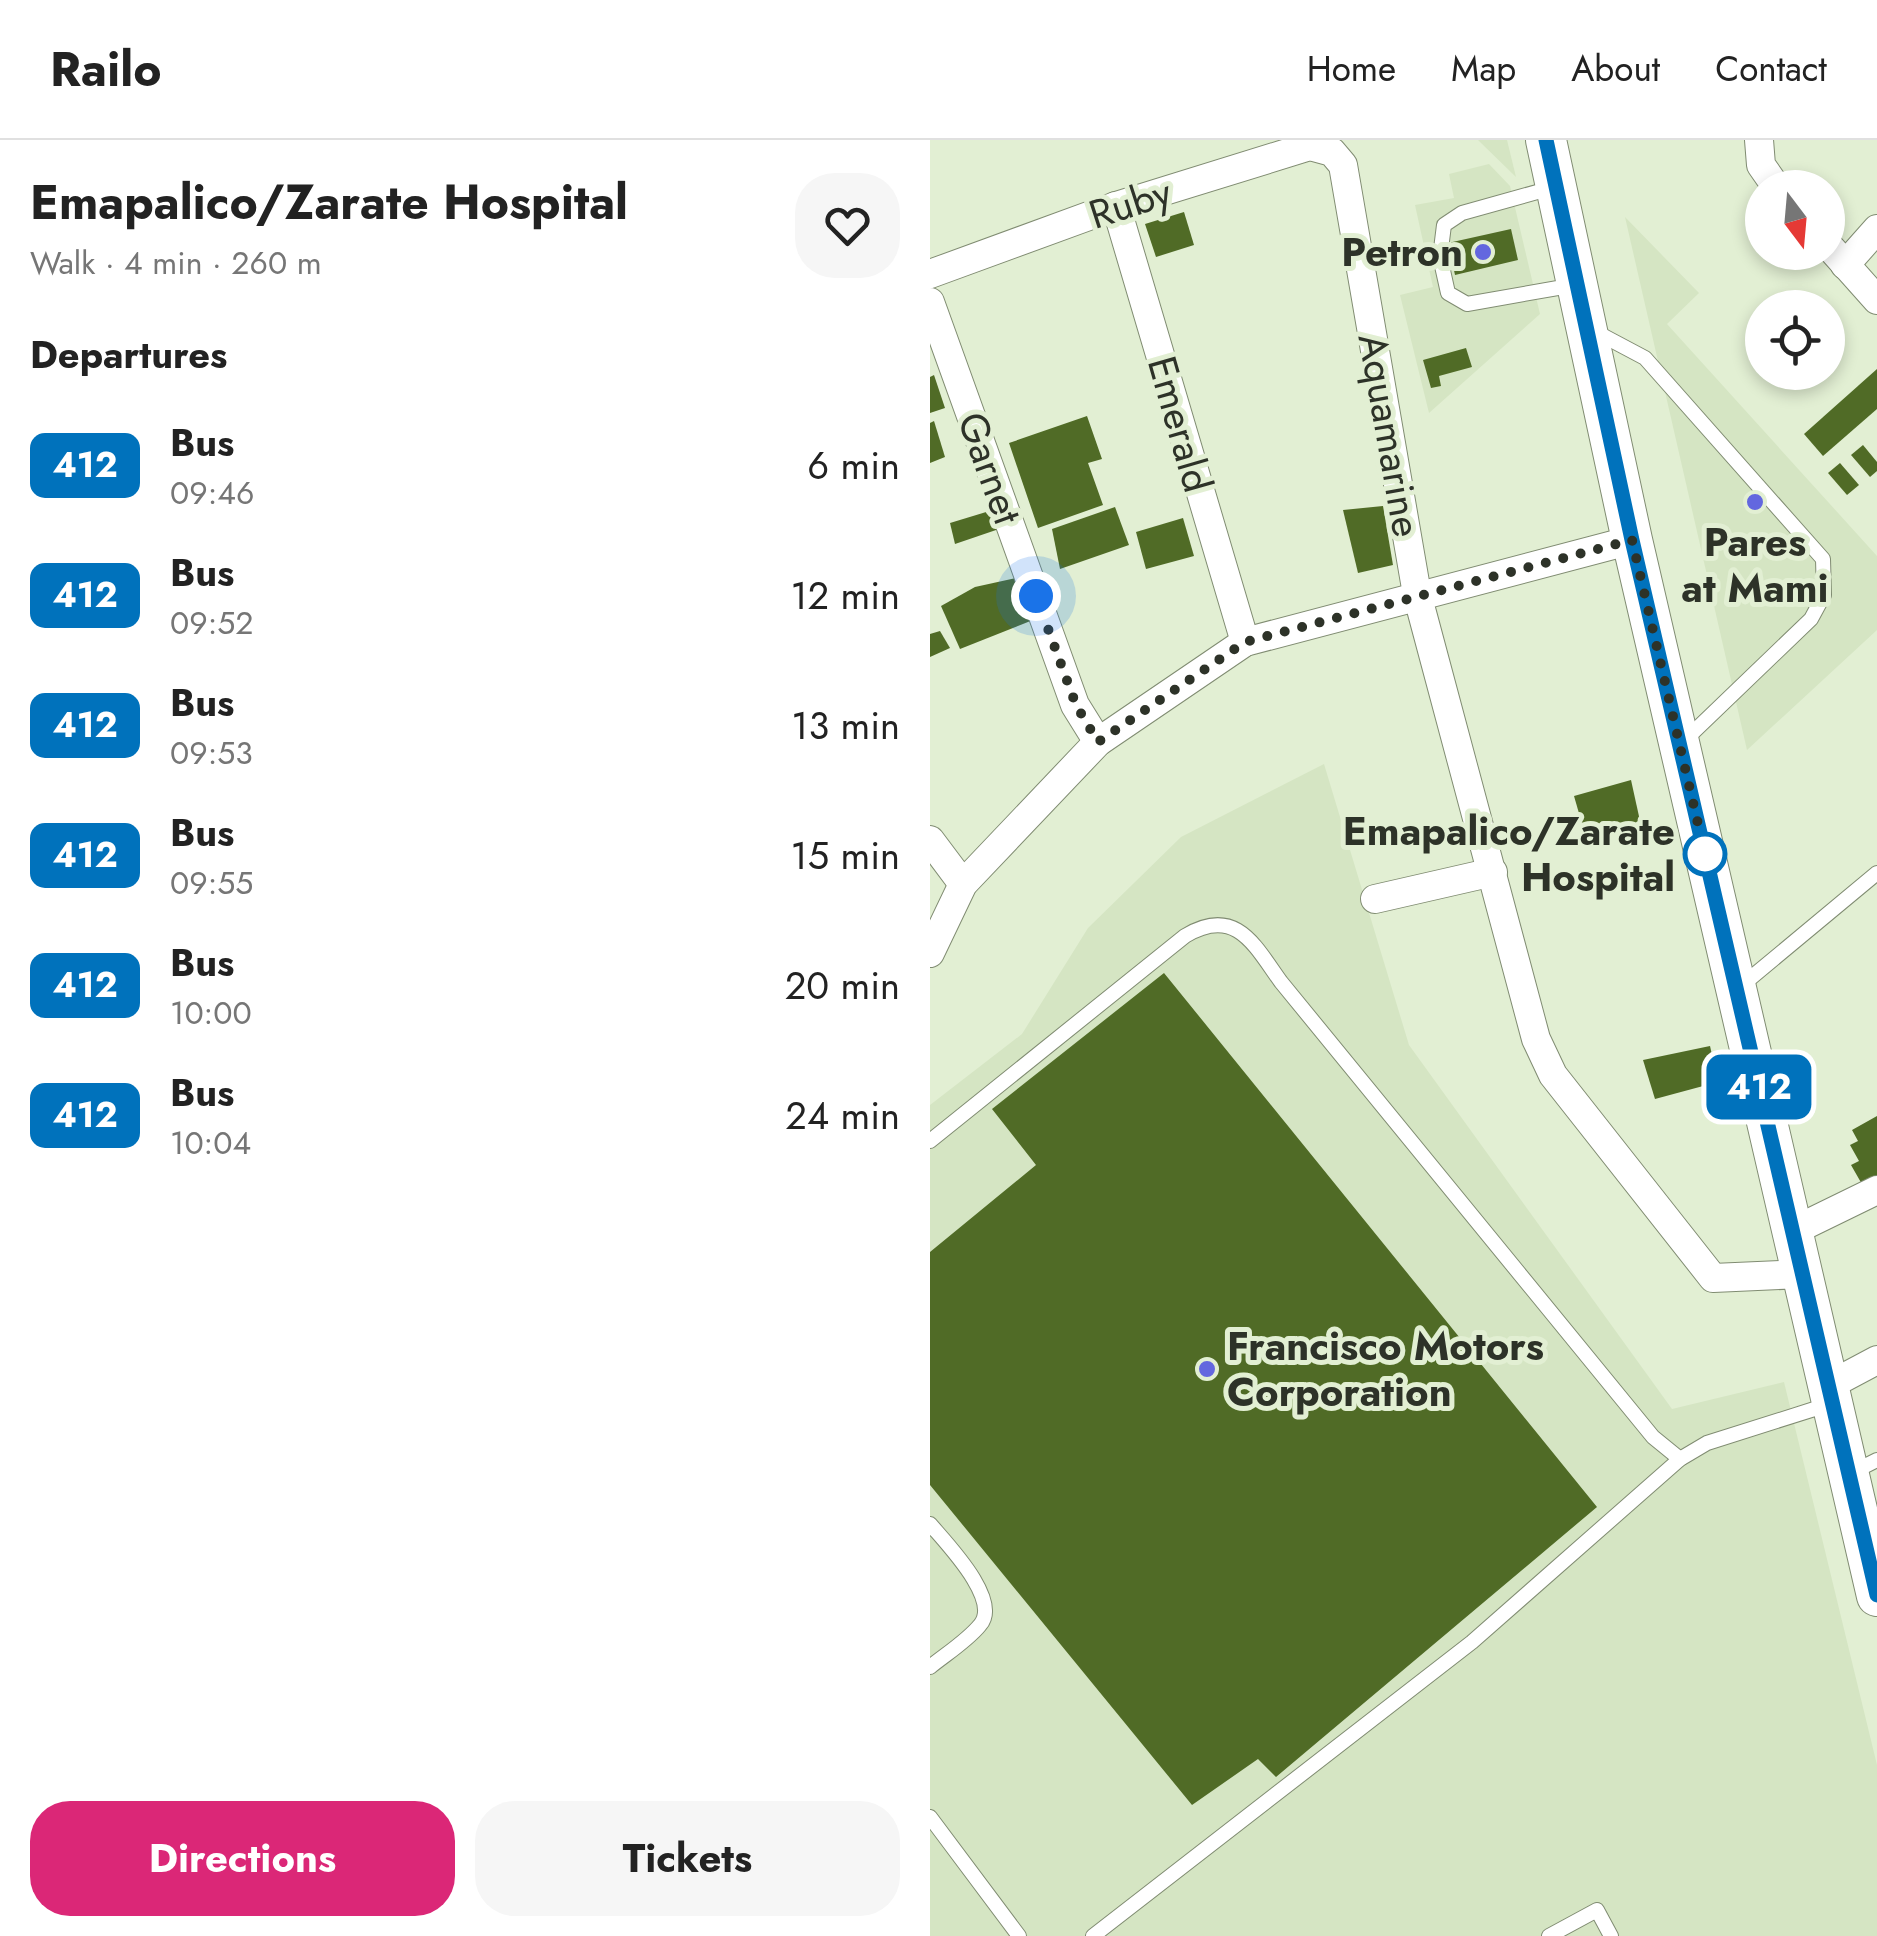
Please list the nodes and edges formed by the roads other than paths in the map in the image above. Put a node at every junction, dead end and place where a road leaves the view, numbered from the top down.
1 (1546, 140) edge
2 (1758, 140) edge
3 (1332, 152) joint
4 (1764, 170) edge
5 (1556, 187) junction
6 (1116, 206) junction
7 (1877, 229) edge
8 (1845, 249) edge
9 (1845, 265) edge
10 (930, 274) edge
11 (1576, 285) junction
12 (1877, 300) edge
13 (930, 302) edge
14 (1585, 327) junction
15 (1632, 540) junction
16 (1417, 594) junction
17 (1245, 642) junction
18 (1098, 742) junction
19 (1680, 746) junction
20 (930, 840) edge
21 (1493, 872) junction
22 (1877, 873) edge
23 (963, 884) junction
24 (1375, 900) dead end
25 (930, 953) edge
26 (1736, 990) junction
27 (930, 1140) edge
28 (1877, 1190) edge
29 (1793, 1231) junction
30 (1804, 1274) junction
31 (1877, 1360) edge
32 (1832, 1394) junction
33 (1680, 1459) junction
34 (1863, 1467) edge
35 (930, 1524) edge
36 (1877, 1596) edge
37 (930, 1666) edge
38 (930, 1818) edge
39 (1019, 1936) edge
40 (1094, 1936) edge
41 (1548, 1936) edge
42 (1611, 1936) edge

1 - 5 main road
2 - 4 street
3 - 6 street, Ruby
3 - 16 street, Aquamarine
5 - 11 main road
5 - 11 lane
6 - 10 street, Ruby
6 - 17 street, Emerald
7 - 8 street
9 - 12 street
11 - 14 main road
13 - 18 street, Garnet
14 - 15 main road
14 - 19 lane
15 - 16 street
15 - 19 main road
16 - 17 street
16 - 21 street, Aquamarine
17 - 18 street
18 - 23 street
19 - 26 main road
20 - 23 street
21 - 24 street
21 - 30 street, Aquamarine
22 - 26 lane
23 - 25 street
26 - 29 main road
27 - 33 lane
28 - 29 street
29 - 30 main road
30 - 32 main road
31 - 32 street
32 - 33 lane
32 - 34 main road
33 - 40 lane
34 - 36 main road
35 - 37 lane
38 - 39 lane
41 - 42 lane

